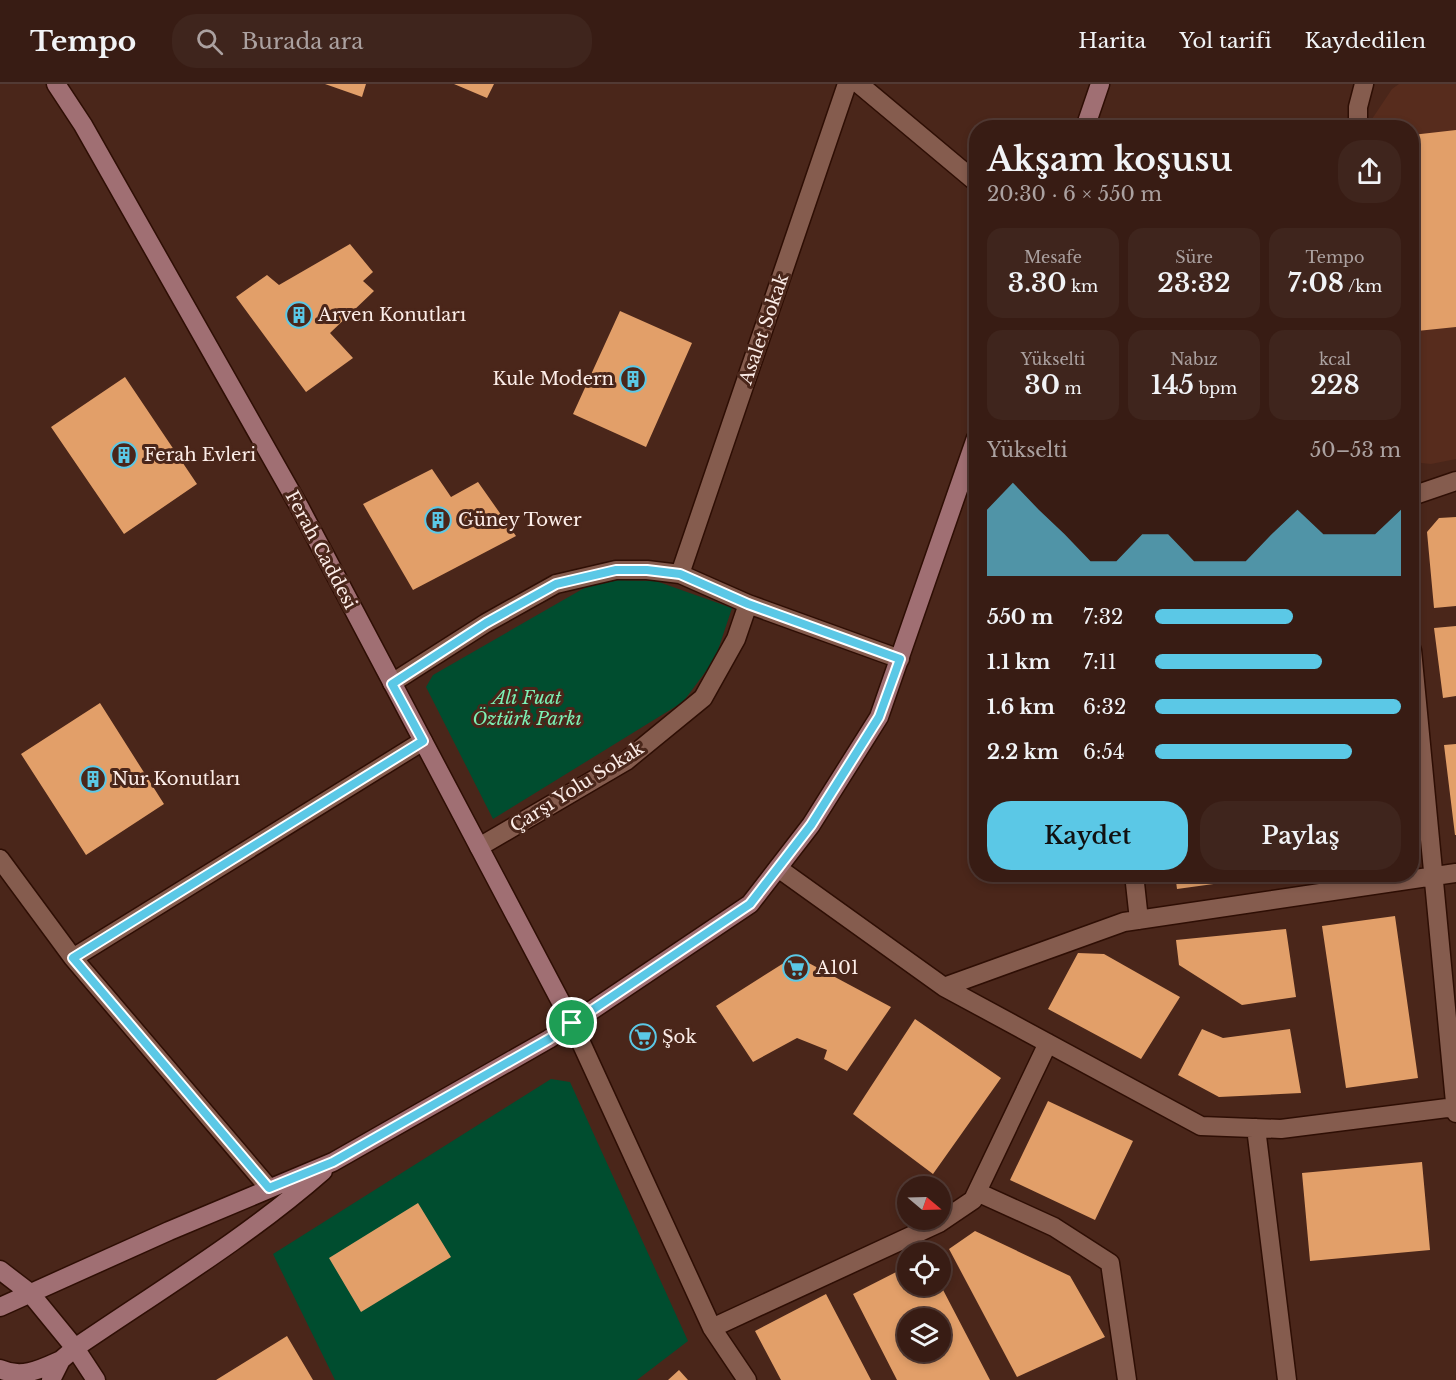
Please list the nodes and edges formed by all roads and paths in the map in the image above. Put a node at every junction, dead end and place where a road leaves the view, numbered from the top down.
1 (56, 84) edge
2 (847, 84) edge
3 (859, 84) edge
4 (1100, 84) edge
5 (1364, 84) edge
6 (1088, 120) edge
7 (1358, 120) edge
8 (969, 176) edge
9 (969, 480) edge
10 (1456, 481) edge
11 (1419, 494) edge
12 (680, 574) junction
13 (748, 604) junction
14 (900, 659) junction
15 (392, 684) junction
16 (1419, 726) edge
17 (423, 741) junction
18 (479, 847) junction
19 (0, 859) edge
20 (778, 868) junction
21 (1456, 873) edge
22 (1433, 877) junction
23 (1419, 879) edge
24 (1135, 882) edge
25 (1399, 882) edge
26 (1139, 920) junction
27 (73, 958) junction
28 (944, 987) junction
29 (572, 1023) junction
30 (1048, 1043) junction
31 (1455, 1107) edge
32 (1456, 1113) edge
33 (1256, 1128) junction
34 (333, 1162) junction
35 (269, 1188) junction
36 (977, 1192) junction
37 (0, 1270) edge
38 (30, 1293) junction
39 (0, 1307) edge
40 (712, 1328) junction
41 (75, 1348) junction
42 (61, 1360) junction
43 (0, 1369) edge
44 (51, 1380) edge
45 (96, 1380) edge
46 (747, 1380) edge
47 (1127, 1380) edge
48 (1287, 1380) edge

1 - 15 main road, Ferah Caddesi
2 - 12 street, Asalet Sokak
3 - 8 street
4 - 6 main road
5 - 7 street
9 - 14 main road
10 - 11 street
12 - 13 street
12 - 15 street
13 - 14 street
13 - 18 street, Çarşı Yolu Sokak
14 - 20 main road
15 - 17 main road, Ferah Caddesi
16 - 22 street
17 - 18 main road, Ferah Caddesi
17 - 27 street
18 - 29 main road, Ferah Caddesi
19 - 27 street
20 - 28 street
20 - 29 main road
21 - 22 street
22 - 23 street
22 - 31 street
24 - 26 street
25 - 26 street
26 - 28 street
27 - 35 street
28 - 30 street
29 - 34 main road
29 - 40 street
30 - 33 street
30 - 36 street
31 - 32 street
31 - 33 street
33 - 48 street
34 - 35 main road
34 - 41 main road
35 - 38 main road
36 - 40 street
36 - 47 street
37 - 38 main road
38 - 39 main road
38 - 41 main road
40 - 46 street
41 - 42 main road
41 - 45 main road
42 - 43 main road
42 - 44 main road

